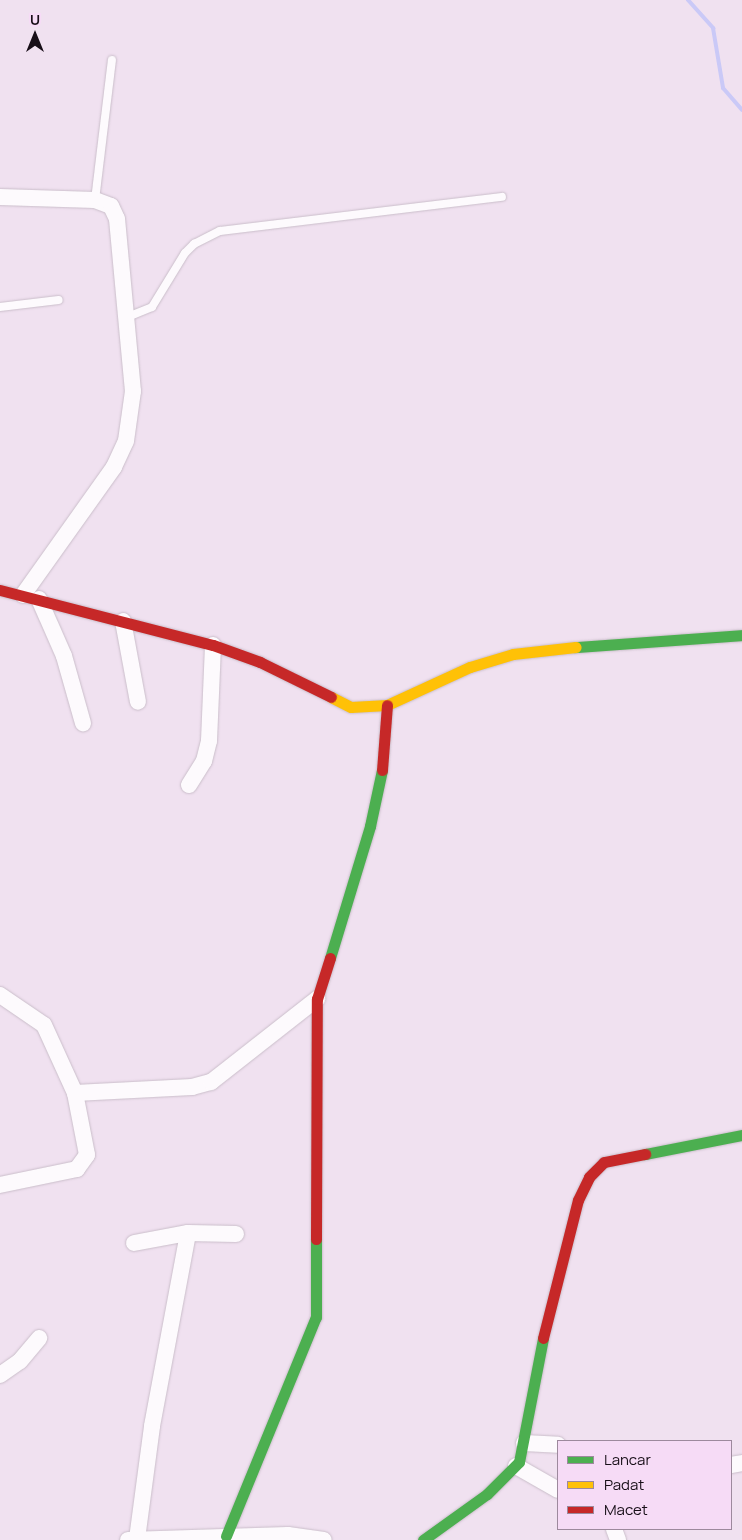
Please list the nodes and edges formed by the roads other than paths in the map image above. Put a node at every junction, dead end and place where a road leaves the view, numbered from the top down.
1 (112, 60) dead end
2 (0, 197) edge
3 (502, 197) dead end
4 (95, 200) junction
5 (59, 300) dead end
6 (0, 307) edge
7 (126, 318) junction
8 (0, 590) edge
9 (23, 594) junction
10 (40, 599) junction
11 (123, 621) junction
12 (742, 635) edge
13 (213, 645) junction
14 (138, 702) dead end
15 (387, 705) junction
16 (83, 723) dead end
17 (189, 785) dead end
18 (0, 995) edge
19 (317, 999) junction
20 (75, 1093) junction
21 (742, 1135) edge
22 (0, 1185) edge
23 (188, 1233) junction
24 (236, 1234) dead end
25 (134, 1244) dead end
26 (39, 1338) dead end
27 (0, 1375) edge
28 (524, 1443) junction
29 (557, 1445) edge
30 (516, 1466) junction
31 (557, 1489) edge
32 (226, 1536) junction
33 (319, 1539) edge
34 (428, 1539) edge
35 (132, 1540) edge

1 - 4 lane
2 - 4 street
3 - 7 lane
4 - 7 street
5 - 6 lane
7 - 9 street
8 - 9 street
9 - 10 street
10 - 11 street
10 - 16 street
11 - 13 street
11 - 14 street
12 - 15 street
13 - 15 street
13 - 17 street
15 - 19 street
18 - 20 street
19 - 20 street
19 - 32 street
20 - 22 street
21 - 28 street
23 - 24 street
23 - 25 street
23 - 35 street
26 - 27 street
28 - 29 street
28 - 30 street
30 - 31 street
30 - 34 street
32 - 33 street
32 - 35 street

